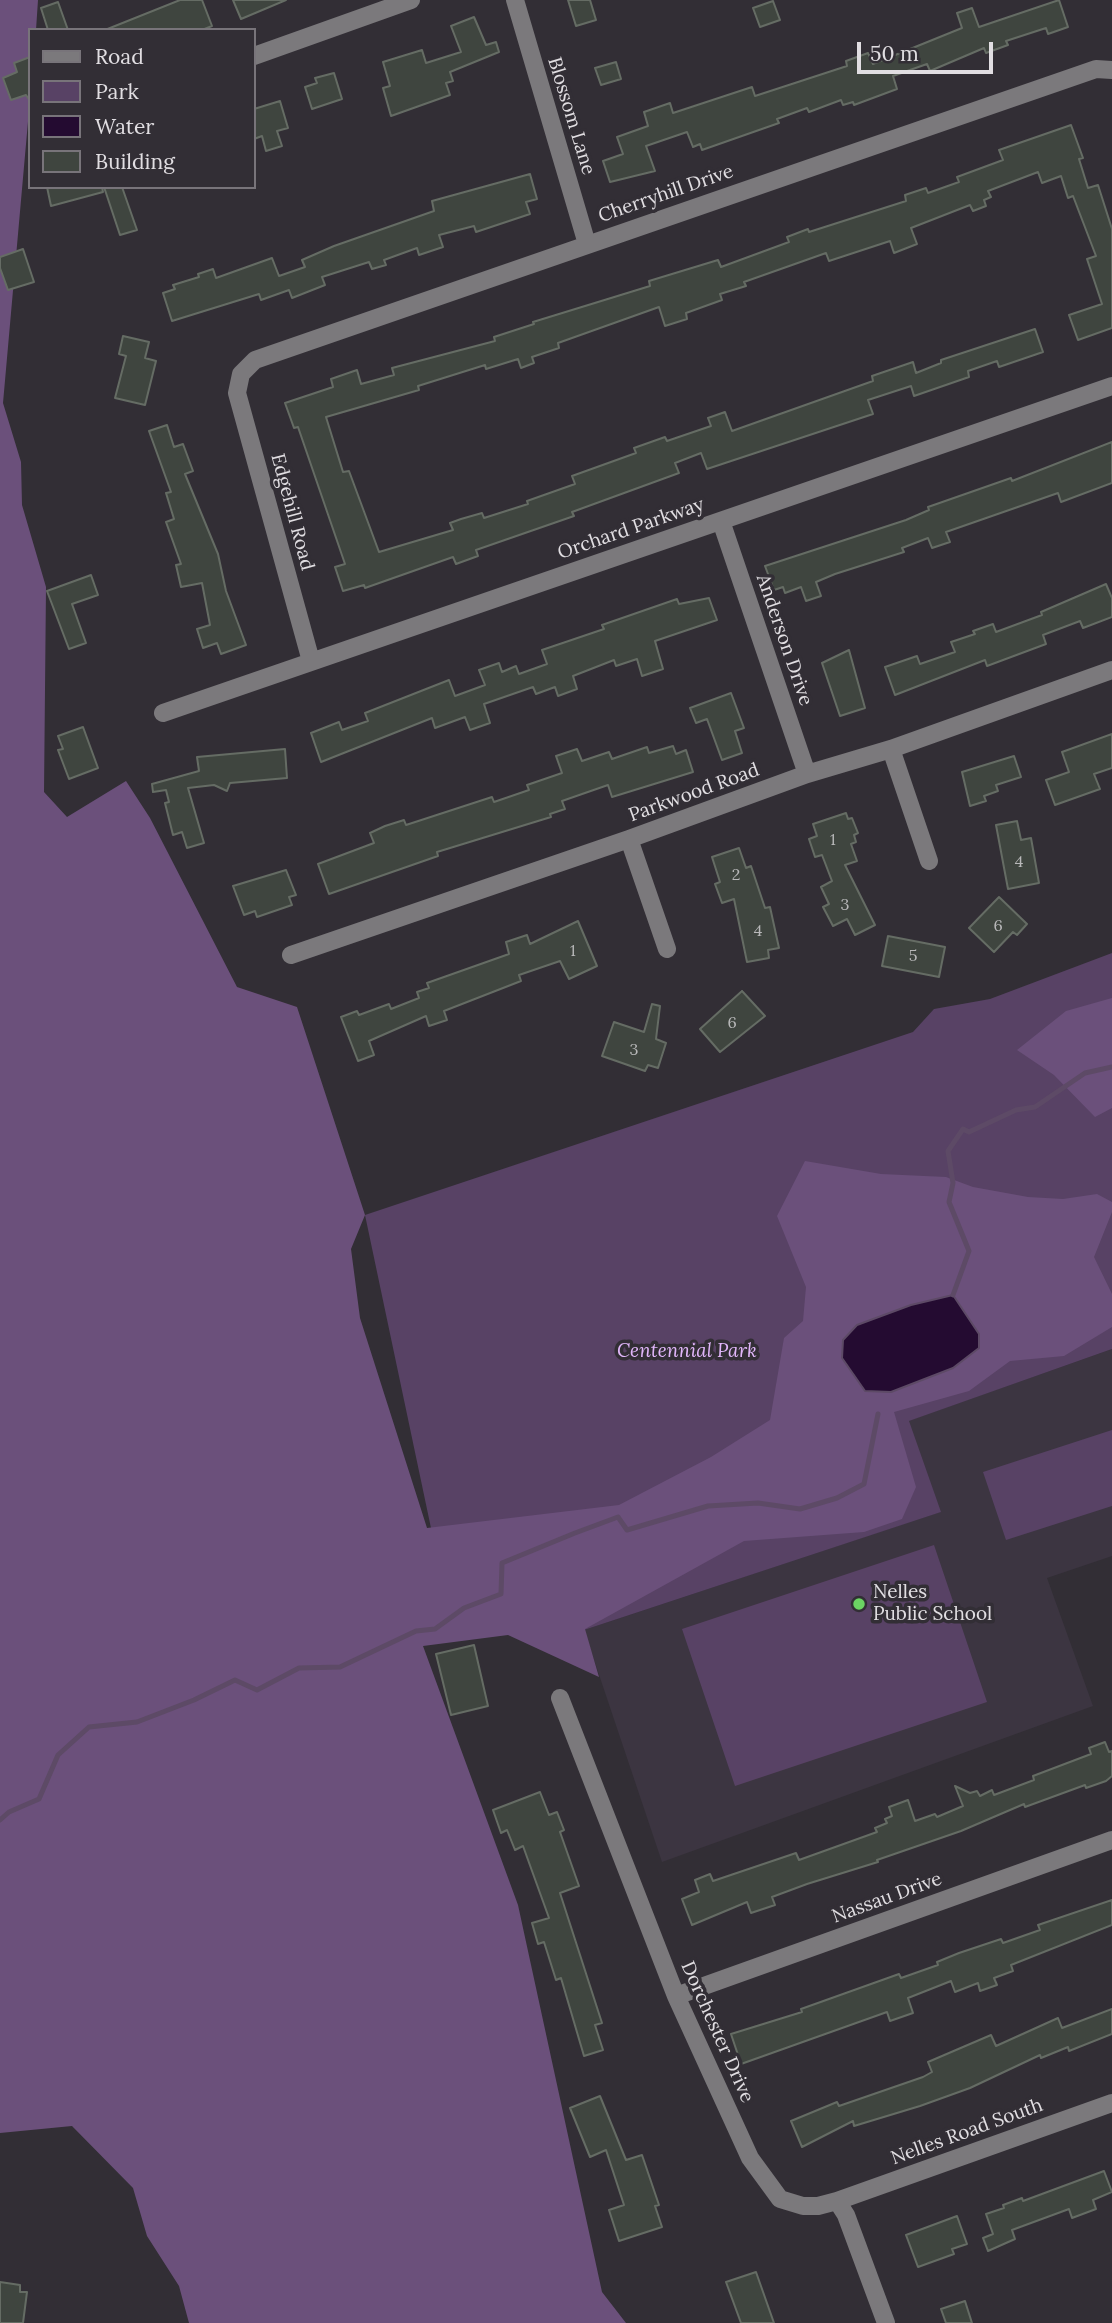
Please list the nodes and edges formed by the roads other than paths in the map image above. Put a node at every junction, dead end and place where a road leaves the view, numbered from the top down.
1 (411, 0) edge
2 (515, 0) edge
3 (256, 55) edge
4 (1112, 70) edge
5 (587, 244) junction
6 (241, 374) joint
7 (1112, 386) edge
8 (721, 521) junction
9 (311, 661) junction
10 (1112, 670) edge
11 (163, 713) dead end
12 (891, 749) junction
13 (807, 774) junction
14 (629, 839) junction
15 (929, 861) dead end
16 (667, 949) dead end
17 (291, 955) dead end
18 (560, 1698) dead end
19 (1112, 1840) edge
20 (676, 1996) junction
21 (1112, 2102) edge
22 (836, 2201) junction
23 (886, 2323) edge

1 - 3 street
2 - 5 street, Blossom Lane
4 - 5 street, Cherryhill Drive
5 - 6 street, Cherryhill Drive
6 - 9 street, Edgehill Road
7 - 8 street, Orchard Parkway
8 - 9 street, Orchard Parkway
8 - 13 street, Anderson Drive
9 - 11 street, Orchard Parkway
10 - 12 street, Parkwood Road
12 - 13 street, Parkwood Road
12 - 15 street
13 - 14 street, Parkwood Road
14 - 16 street
14 - 17 street, Parkwood Road
18 - 20 street, Dorchester Drive
19 - 20 street, Nassau Drive
20 - 22 street, Dorchester Drive
21 - 22 street, Nelles Road South
22 - 23 street

